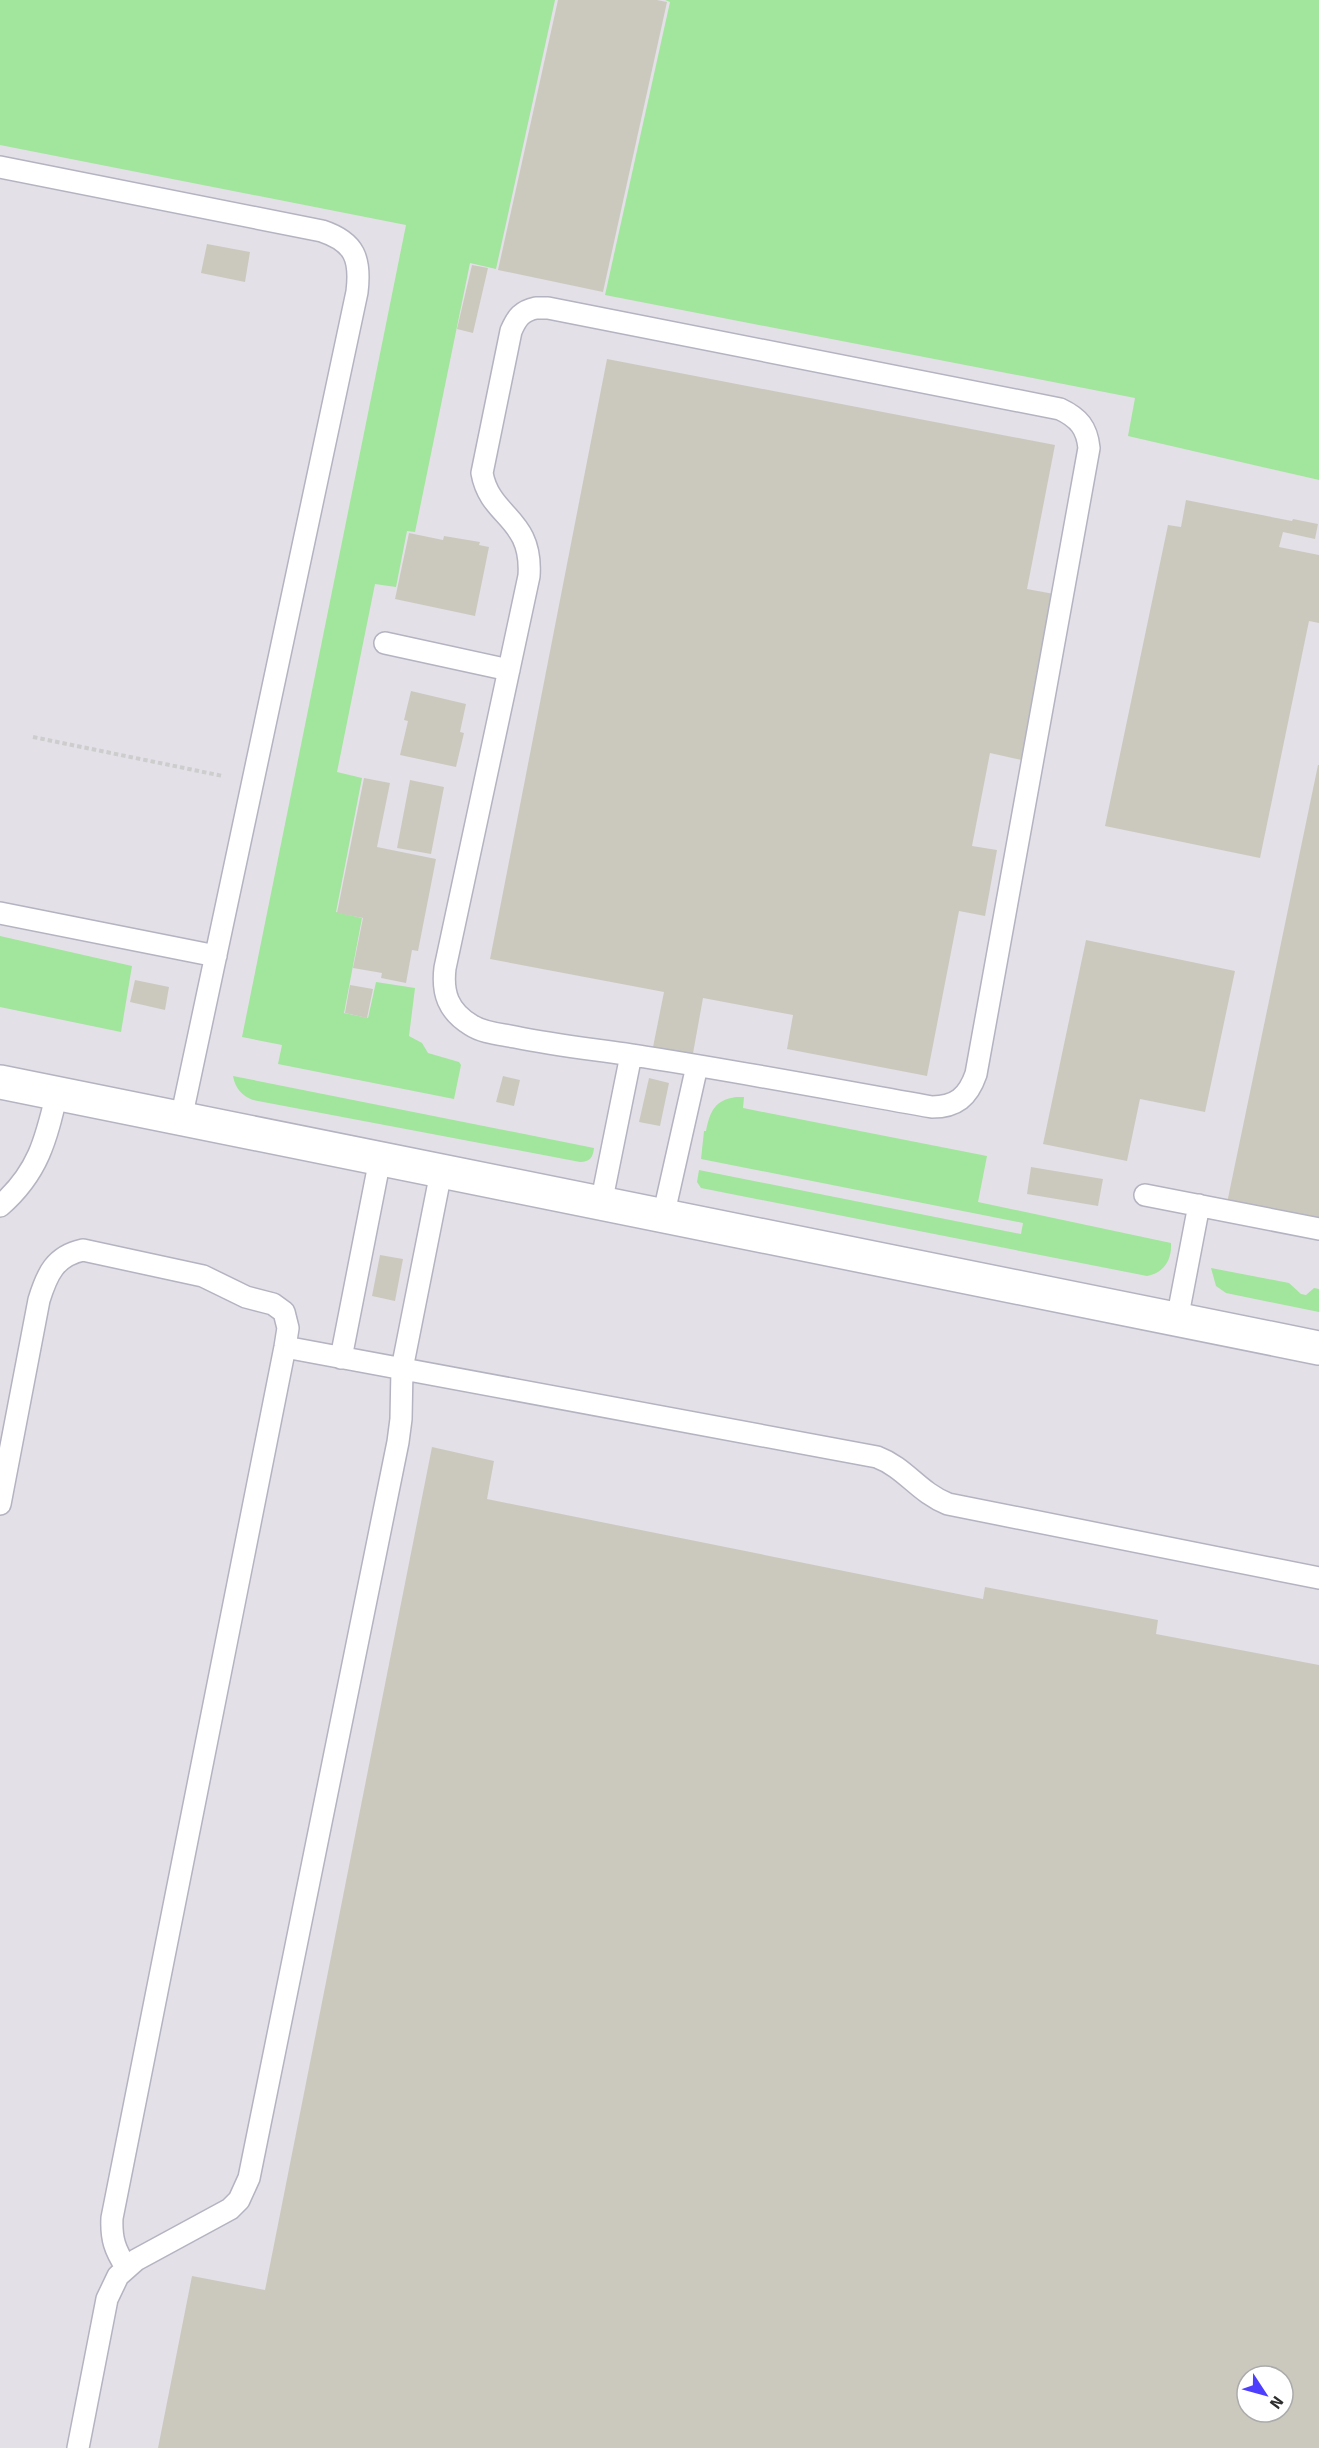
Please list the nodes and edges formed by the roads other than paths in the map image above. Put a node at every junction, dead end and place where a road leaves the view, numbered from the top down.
1 (0, 167) edge
2 (385, 643) dead end
3 (509, 670) junction
4 (0, 913) edge
5 (216, 956) junction
6 (631, 1055) junction
7 (697, 1066) junction
8 (0, 1082) edge
9 (57, 1093) junction
10 (181, 1119) junction
11 (380, 1159) junction
12 (441, 1172) junction
13 (1145, 1195) dead end
14 (602, 1204) junction
15 (1199, 1205) junction
16 (0, 1206) edge
17 (663, 1217) junction
18 (1319, 1229) edge
19 (1177, 1320) junction
20 (285, 1347) junction
21 (1319, 1348) edge
22 (341, 1358) junction
23 (402, 1370) junction
24 (0, 1504) edge
25 (1319, 1578) edge
26 (126, 2267) junction
27 (78, 2448) edge

1 - 5 lane
2 - 3 lane
3 - 6 lane
3 - 7 lane
4 - 5 lane
5 - 10 lane
6 - 7 lane
6 - 14 lane
7 - 17 lane
8 - 9 street
9 - 10 street
9 - 16 lane
10 - 11 street
11 - 12 street
11 - 22 lane
12 - 14 street
12 - 23 lane
13 - 15 lane
14 - 17 street
15 - 18 lane
15 - 19 lane
17 - 19 street
19 - 21 street
20 - 22 lane
20 - 24 lane
20 - 26 lane
22 - 23 lane
23 - 25 lane
23 - 26 lane
26 - 27 lane

